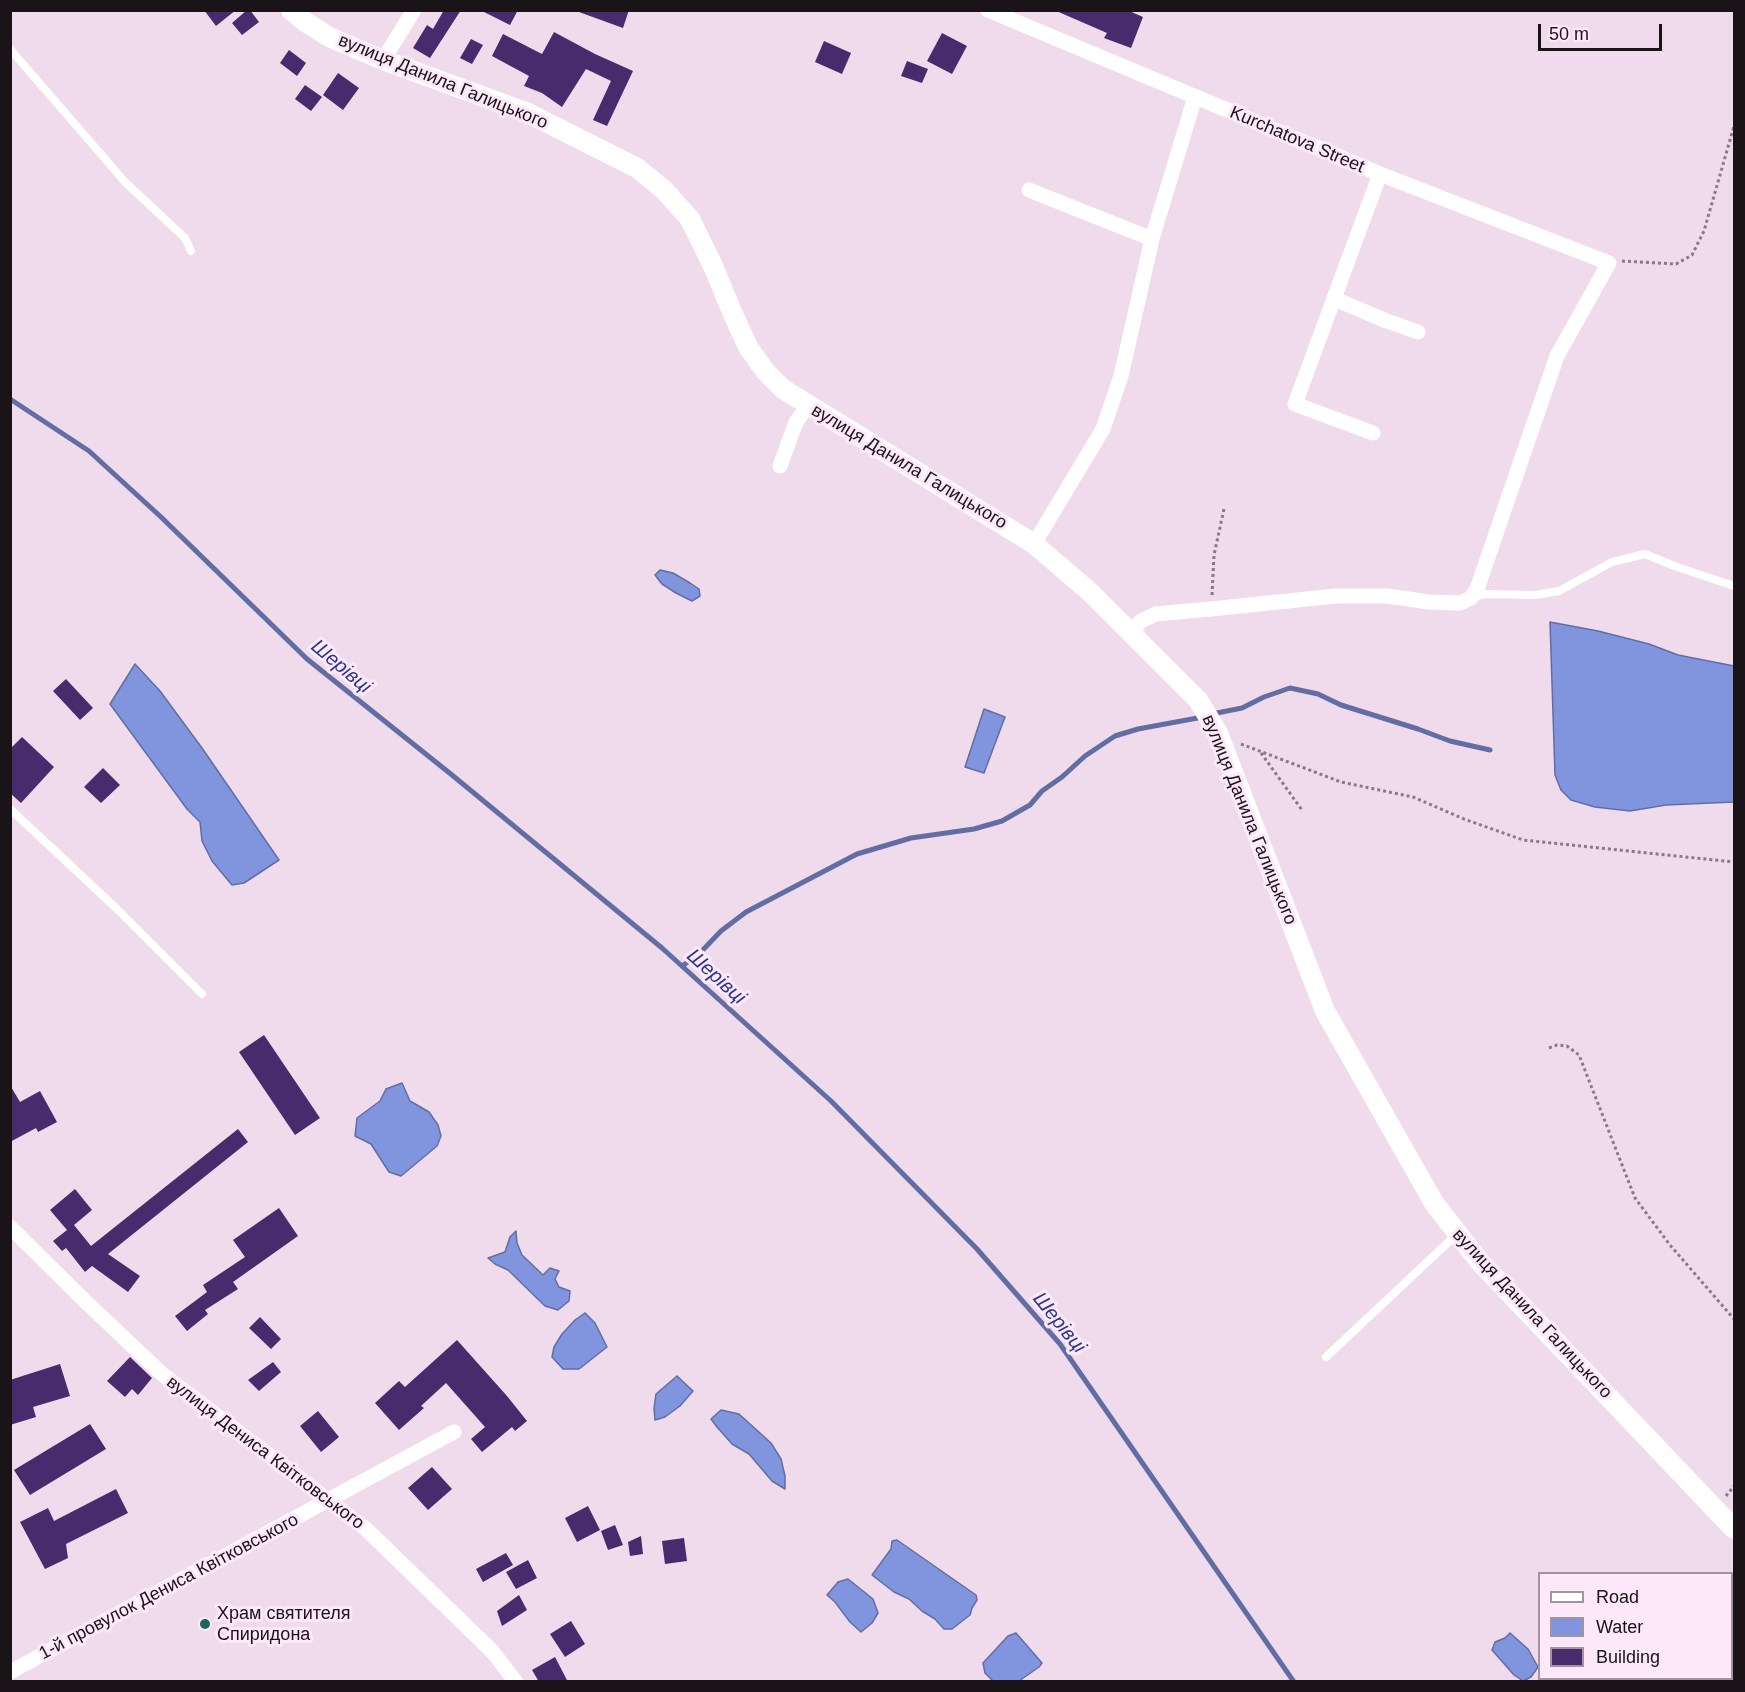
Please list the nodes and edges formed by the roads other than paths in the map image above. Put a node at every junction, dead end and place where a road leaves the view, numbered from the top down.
1 (291, 10) edge
2 (414, 10) edge
3 (988, 10) edge
4 (10, 49) edge
5 (383, 60) junction
6 (1195, 97) junction
7 (1380, 174) junction
8 (1029, 190) dead end
9 (1152, 239) junction
10 (191, 251) dead end
11 (1335, 299) junction
12 (1418, 332) dead end
13 (808, 406) junction
14 (1373, 433) dead end
15 (780, 466) dead end
16 (1034, 544) junction
17 (1734, 586) edge
18 (1471, 598) junction
19 (1131, 632) junction
20 (10, 809) edge
21 (202, 994) dead end
22 (10, 1227) edge
23 (1457, 1234) junction
24 (1326, 1357) dead end
25 (454, 1432) dead end
26 (330, 1500) junction
27 (1734, 1529) edge
28 (10, 1672) edge
29 (516, 1682) edge

1 - 5 street, вулиця Данила Галицького
2 - 5 street
3 - 6 street, Kurchatova Street
4 - 10 lane
5 - 13 street, вулиця Данила Галицького
6 - 7 street, Kurchatova Street
6 - 9 street
7 - 11 street
7 - 18 street, Kurchatova Street
8 - 9 street
9 - 16 street
11 - 12 street
11 - 14 street
13 - 15 street
13 - 16 street, вулиця Данила Галицького
16 - 19 street, вулиця Данила Галицького
17 - 18 lane
18 - 19 street
19 - 23 street, вулиця Данила Галицького
20 - 21 lane
22 - 26 street, вулиця Дениса Квітковського
23 - 24 lane
23 - 27 street, вулиця Данила Галицького
25 - 26 street, 1-й провулок Дениса Квітковського
26 - 28 street, 1-й провулок Дениса Квітковського
26 - 29 street, вулиця Дениса Квітковського

